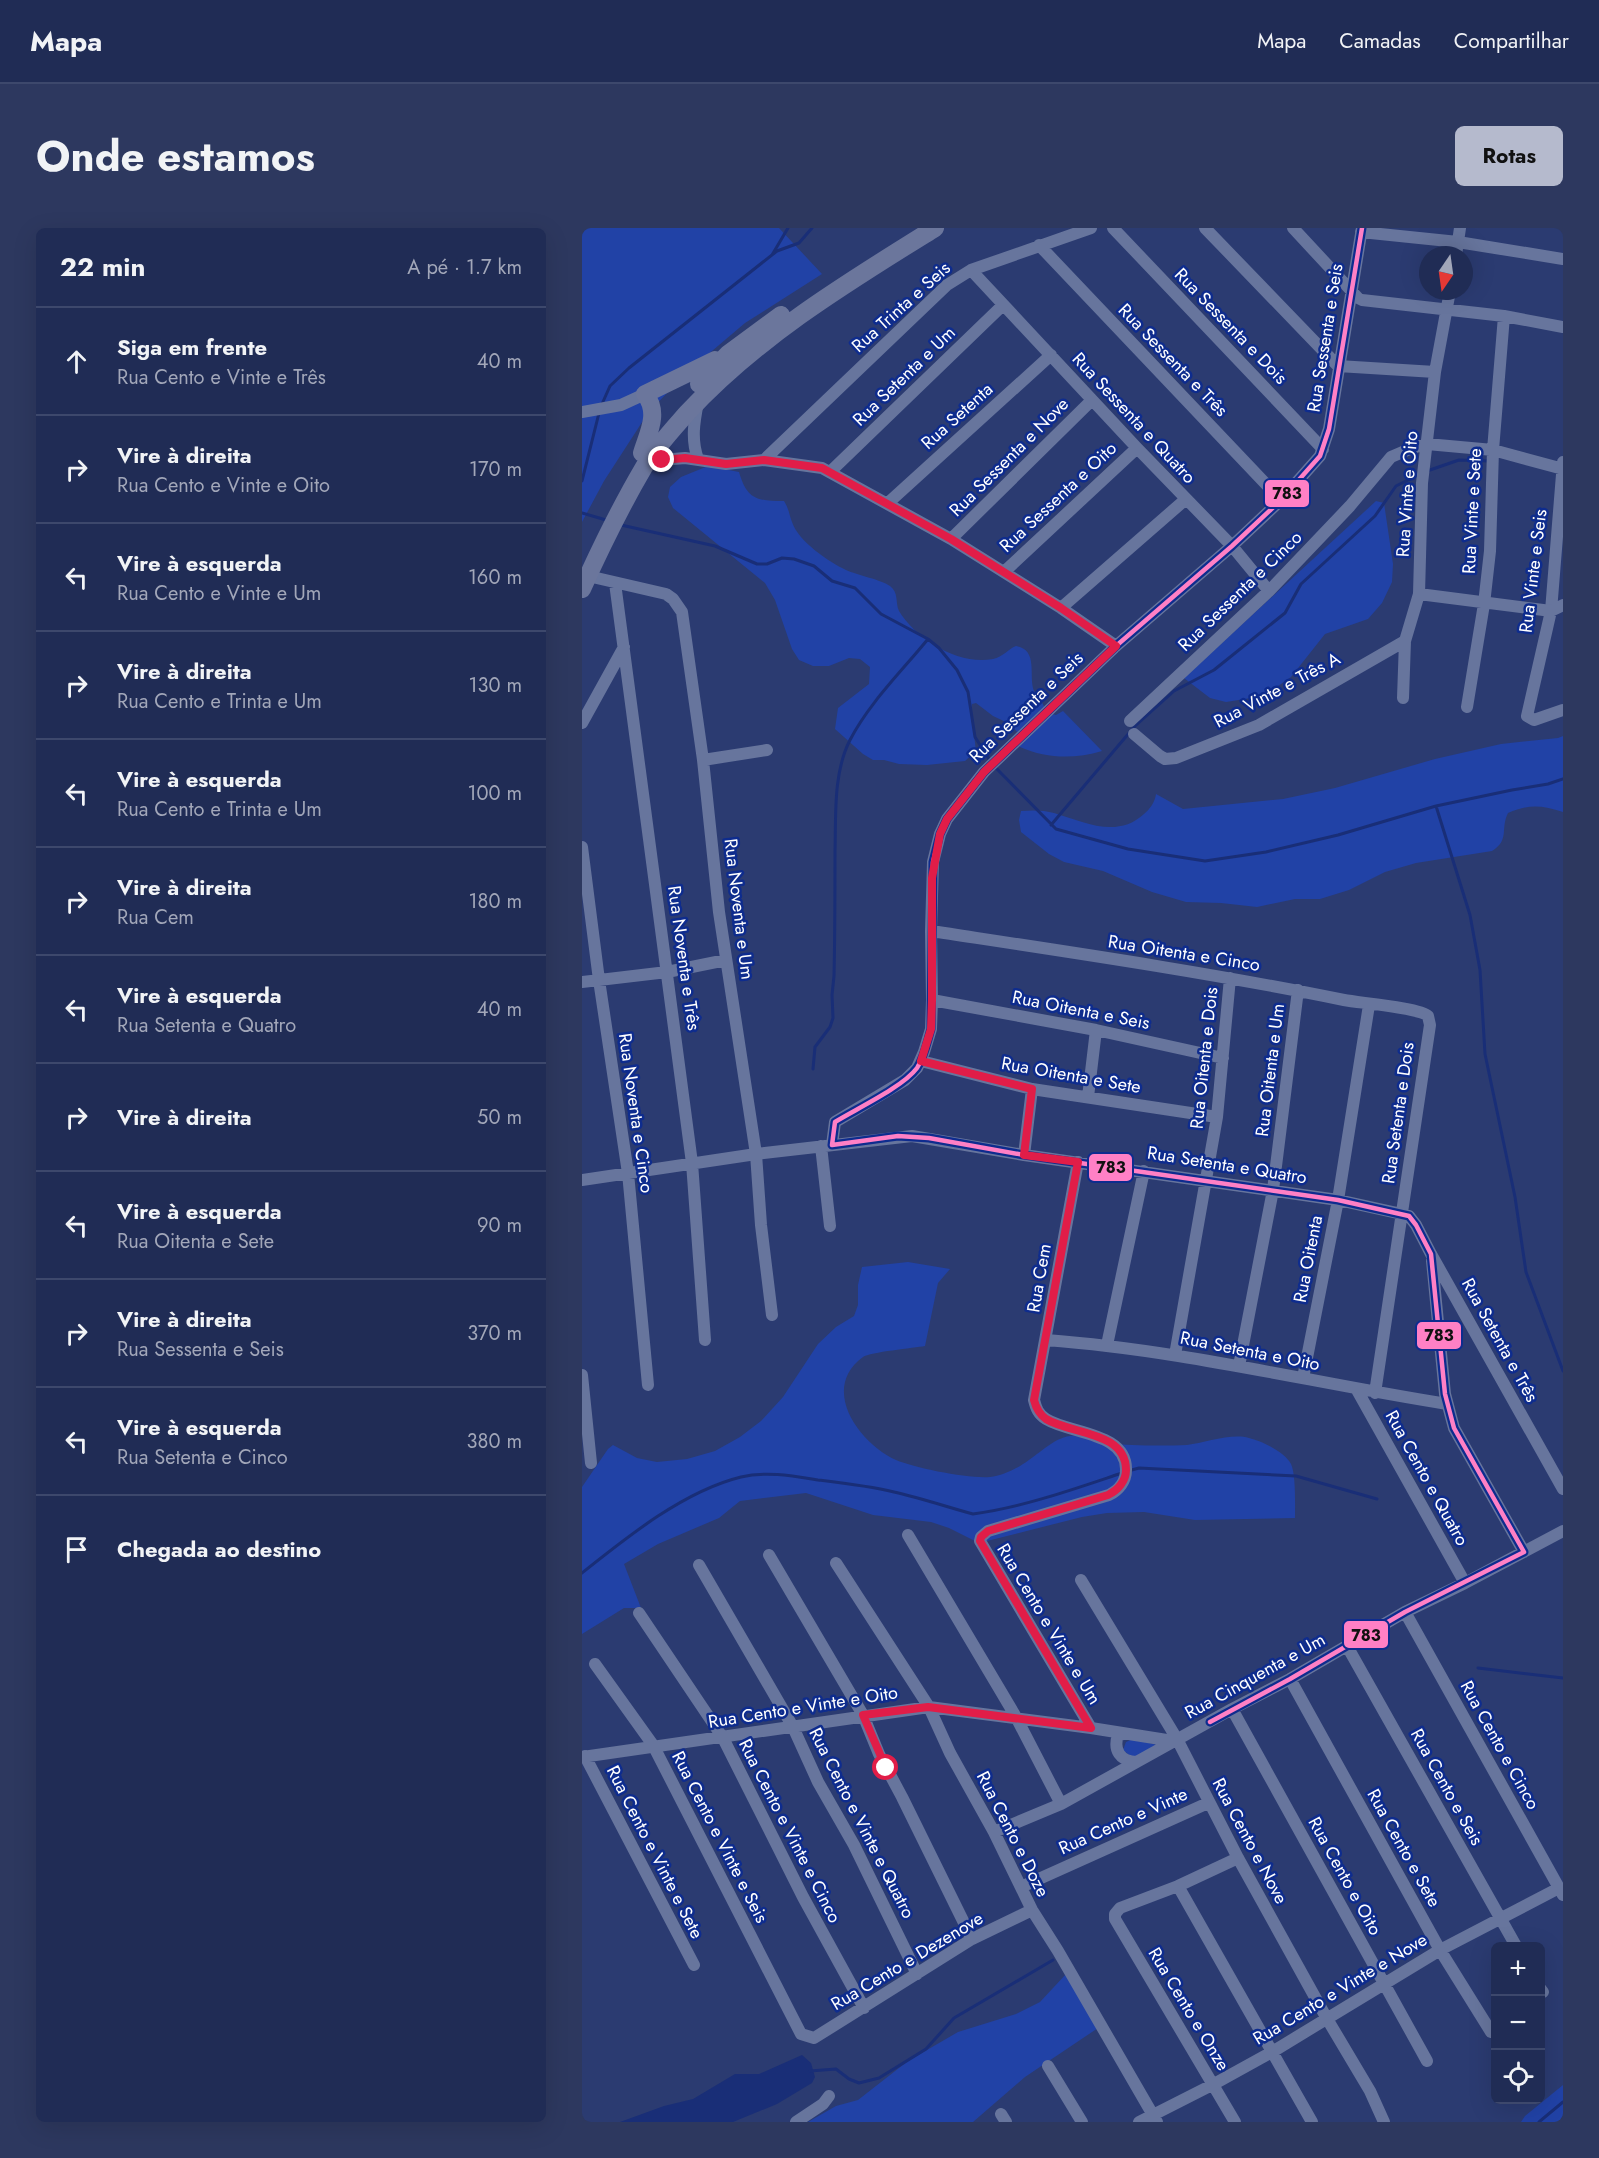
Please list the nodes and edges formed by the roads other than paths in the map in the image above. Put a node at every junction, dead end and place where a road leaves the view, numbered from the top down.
1 (919, 228) edge
2 (935, 228) edge
3 (1091, 228) edge
4 (1113, 228) edge
5 (1205, 228) edge
6 (1293, 228) edge
7 (1460, 228) edge
8 (1361, 230) edge
9 (1458, 242) junction
10 (1039, 245) junction
11 (1457, 246) edge
12 (1563, 259) edge
13 (971, 270) junction
14 (1352, 290) junction
15 (1449, 300) edge
16 (1003, 305) junction
17 (1448, 309) junction
18 (1504, 316) junction
19 (1563, 327) edge
20 (728, 354) junction
21 (1051, 355) junction
22 (1338, 366) junction
23 (1435, 372) junction
24 (645, 394) junction
25 (1092, 400) junction
26 (698, 401) junction
27 (582, 412) edge
28 (1427, 444) junction
29 (1137, 448) junction
30 (1323, 449) junction
31 (1493, 450) junction
32 (698, 459) junction
33 (643, 460) junction
34 (764, 460) junction
35 (1563, 466) edge
36 (830, 472) junction
37 (1186, 500) junction
38 (1281, 500) junction
39 (888, 503) junction
40 (951, 539) junction
41 (1232, 546) junction
42 (1004, 572) junction
43 (584, 576) edge
44 (615, 583) junction
45 (1269, 591) junction
46 (1419, 594) junction
47 (1484, 604) junction
48 (1563, 605) edge
49 (1061, 608) junction
50 (1551, 611) junction
51 (1406, 640) junction
52 (1116, 646) junction
53 (624, 647) junction
54 (1403, 698) dead end
55 (1467, 707) dead end
56 (1563, 710) edge
57 (1130, 721) dead end
58 (582, 723) edge
59 (1134, 734) dead end
60 (767, 750) dead end
61 (703, 760) junction
62 (582, 847) edge
63 (931, 931) junction
64 (726, 960) junction
65 (668, 972) junction
66 (1230, 978) junction
67 (599, 980) junction
68 (582, 982) edge
69 (1298, 990) junction
70 (932, 1000) junction
71 (1369, 1005) junction
72 (1428, 1016) joint
73 (1096, 1030) junction
74 (1223, 1058) junction
75 (921, 1061) junction
76 (1032, 1089) junction
77 (1088, 1097) junction
78 (1217, 1117) junction
79 (826, 1146) junction
80 (756, 1154) junction
81 (1024, 1155) junction
82 (1078, 1162) junction
83 (692, 1163) junction
84 (1144, 1171) junction
85 (628, 1173) junction
86 (582, 1180) edge
87 (1206, 1182) junction
88 (1273, 1190) junction
89 (1338, 1200) junction
90 (1402, 1214) junction
91 (830, 1226) dead end
92 (1431, 1254) junction
93 (772, 1314) dead end
94 (705, 1340) dead end
95 (1046, 1340) junction
96 (1107, 1345) junction
97 (1175, 1355) junction
98 (1239, 1366) junction
99 (582, 1375) edge
100 (1303, 1378) junction
101 (648, 1385) dead end
102 (1357, 1390) junction
103 (1375, 1393) junction
104 (1447, 1404) junction
105 (591, 1463) dead end
106 (1563, 1489) edge
107 (1563, 1531) edge
108 (908, 1535) dead end
109 (981, 1537) joint
110 (1524, 1551) junction
111 (769, 1555) dead end
112 (836, 1563) dead end
113 (699, 1565) dead end
114 (1081, 1580) dead end
115 (1465, 1583) junction
116 (1405, 1612) junction
117 (639, 1613) dead end
118 (1347, 1646) junction
119 (595, 1664) dead end
120 (1290, 1679) junction
121 (928, 1707) junction
122 (1232, 1709) junction
123 (863, 1715) junction
124 (1016, 1717) junction
125 (793, 1727) junction
126 (1091, 1728) junction
127 (1123, 1734) junction
128 (723, 1738) junction
129 (1175, 1740) junction
130 (653, 1745) junction
131 (584, 1757) edge
132 (1136, 1762) junction
133 (1208, 1803) junction
134 (1061, 1804) junction
135 (994, 1832) junction
136 (1238, 1858) junction
137 (1178, 1886) junction
138 (1021, 1887) junction
139 (1561, 1891) edge
140 (1032, 1910) junction
141 (1501, 1919) junction
142 (972, 1940) junction
143 (1513, 1942) edge
144 (1440, 1950) junction
145 (694, 1965) dead end
146 (917, 1974) junction
147 (1384, 1984) junction
148 (864, 2008) junction
149 (1326, 2017) junction
150 (1491, 2032) dead end
151 (801, 2034) joint
152 (1272, 2052) junction
153 (1427, 2061) dead end
154 (1047, 2066) dead end
155 (1214, 2084) junction
156 (829, 2096) dead end
157 (1155, 2118) edge
158 (796, 2122) edge
159 (1082, 2122) edge
160 (1139, 2122) edge
161 (1235, 2122) edge
162 (1312, 2122) edge
163 (1384, 2122) edge

1 - 20 highway
2 - 26 highway
3 - 10 street, Rua Trinta e Seis
4 - 30 street, Rua Sessenta e Dois
5 - 22 street
6 - 14 street
7 - 9 street
8 - 9 street
8 - 14 street, Rua Sessenta e Seis
9 - 11 street
9 - 12 street
10 - 13 street, Rua Trinta e Seis
10 - 38 street, Rua Sessenta e Três
13 - 16 street, Rua Sessenta e Quatro
13 - 34 street, Rua Trinta e Seis
14 - 17 street
14 - 22 street, Rua Sessenta e Seis
15 - 17 street, Rua Vinte e Oito
16 - 21 street, Rua Sessenta e Quatro
16 - 36 street, Rua Setenta e Um
17 - 18 street
17 - 23 street, Rua Vinte e Oito
18 - 19 street
18 - 31 street, Rua Vinte e Sete
20 - 24 highway
20 - 33 highway
21 - 25 street, Rua Sessenta e Quatro
21 - 39 street, Rua Setenta
22 - 23 street
22 - 30 street, Rua Sessenta e Seis
23 - 28 street, Rua Vinte e Oito
24 - 27 street
24 - 33 highway
25 - 29 street, Rua Sessenta e Quatro
25 - 40 street, Rua Sessenta e Nove
26 - 32 street
26 - 33 highway
28 - 31 street
28 - 45 street, Rua Sessenta e Cinco
28 - 46 street, Rua Vinte e Oito
29 - 37 street, Rua Sessenta e Quatro
29 - 42 street, Rua Sessenta e Oito
30 - 38 street, Rua Sessenta e Seis
31 - 35 street
31 - 47 street, Rua Vinte e Sete
32 - 33 street
32 - 34 street
33 - 43 highway
34 - 36 street
35 - 50 street, Rua Vinte e Seis
36 - 39 street
37 - 41 street, Rua Sessenta e Quatro
37 - 49 street
38 - 41 street, Rua Sessenta e Seis
39 - 40 street
40 - 42 street
41 - 45 street, Rua Sessenta e Quatro
41 - 52 street, Rua Sessenta e Seis
42 - 49 street
43 - 44 street, Rua Noventa e Um
44 - 53 street, Rua Noventa e Três
44 - 61 street, Rua Noventa e Um
45 - 57 street, Rua Sessenta e Cinco
46 - 47 street
46 - 51 street, Rua Vinte e Oito
47 - 50 street
47 - 55 street, Rua Vinte e Sete
48 - 50 street
49 - 52 street
50 - 56 street, Rua Vinte e Seis
51 - 54 street, Rua Vinte e Oito
51 - 59 street, Rua Vinte e Três A
52 - 63 street, Rua Sessenta e Seis
53 - 58 street
53 - 65 street, Rua Noventa e Três
60 - 61 street
61 - 64 street, Rua Noventa e Um
62 - 67 street, Rua Noventa e Cinco
63 - 66 street, Rua Oitenta e Cinco
63 - 70 street, Rua Sessenta e Seis
64 - 65 street
64 - 80 street, Rua Noventa e Um
65 - 67 street
65 - 83 street, Rua Noventa e Três
66 - 69 street, Rua Oitenta e Cinco
66 - 74 street, Rua Oitenta e Dois
67 - 68 street
67 - 85 street, Rua Noventa e Cinco
69 - 71 street, Rua Oitenta e Cinco
69 - 88 street, Rua Oitenta e Um
70 - 73 street, Rua Oitenta e Seis
70 - 75 street, Rua Sessenta e Seis
71 - 72 street, Rua Oitenta e Cinco
71 - 89 street, Rua Oitenta
72 - 90 street, Rua Setenta e Dois
73 - 74 street, Rua Oitenta e Seis
73 - 77 street
74 - 78 street, Rua Oitenta e Dois
75 - 76 street, Rua Oitenta e Sete
75 - 79 street, Rua Sessenta e Seis
76 - 77 street, Rua Oitenta e Sete
76 - 81 street
77 - 78 street, Rua Oitenta e Sete
78 - 87 street, Rua Oitenta e Dois
79 - 80 street, Rua Setenta e Quatro
79 - 81 street, Rua Setenta e Quatro
79 - 91 street
80 - 83 street, Rua Setenta e Quatro
80 - 93 street, Rua Noventa e Um
81 - 82 street, Rua Setenta e Quatro
82 - 84 street, Rua Setenta e Quatro
82 - 95 street, Rua Cem
83 - 85 street, Rua Setenta e Quatro
83 - 94 street, Rua Noventa e Três
84 - 87 street, Rua Setenta e Quatro
84 - 96 street
85 - 86 street, Rua Setenta e Quatro
85 - 101 street, Rua Noventa e Cinco
87 - 88 street, Rua Setenta e Quatro
87 - 97 street, Rua Oitenta e Dois
88 - 89 street, Rua Setenta e Quatro
88 - 98 street, Rua Oitenta e Um
89 - 90 street, Rua Setenta e Quatro
89 - 100 street, Rua Oitenta
90 - 92 street, Rua Setenta e Três
90 - 103 street, Rua Setenta e Dois
92 - 104 street
92 - 106 street, Rua Setenta e Três
95 - 96 street, Rua Setenta e Oito
95 - 109 street, Rua Cem
96 - 97 street, Rua Setenta e Oito
97 - 98 street, Rua Setenta e Oito
98 - 100 street, Rua Setenta e Oito
99 - 105 street
100 - 102 street, Rua Setenta e Oito
102 - 103 street, Rua Setenta e Oito
102 - 115 street, Rua Cento e Quatro
103 - 104 street, Rua Setenta e Oito
104 - 110 street
107 - 110 street, Rua Cinquenta e Um
108 - 124 street
109 - 126 street, Rua Cento e Vinte e Um
110 - 115 street, Rua Cinquenta e Um
111 - 123 street
112 - 121 street, Rua Cento e Doze
113 - 125 street, Rua Cento e Vinte e Quatro
114 - 129 street, Rua Cento e Nove
115 - 116 street, Rua Cinquenta e Um
116 - 118 street, Rua Cinquenta e Um
116 - 139 street, Rua Cento e Cinco
117 - 128 street, Rua Cento e Vinte e Cinco
118 - 120 street, Rua Cinquenta e Um
118 - 141 street, Rua Cento e Seis
119 - 130 street, Rua Cento e Vinte e Seis
120 - 122 street, Rua Cinquenta e Um
120 - 144 street, Rua Cento e Sete
121 - 123 street, Rua Cento e Vinte e Oito
121 - 124 street, Rua Cento e Vinte e Oito
121 - 135 street, Rua Cento e Doze
122 - 129 street, Rua Cinquenta e Um
122 - 147 street, Rua Cento e Oito
123 - 125 street, Rua Cento e Vinte e Oito
123 - 142 street
124 - 126 street, Rua Cento e Vinte e Oito
124 - 134 street
125 - 128 street, Rua Cento e Vinte e Oito
125 - 146 street, Rua Cento e Vinte e Quatro
126 - 127 street, Rua Cento e Vinte e Oito
127 - 129 street, Rua Cento e Vinte e Oito
127 - 132 street
128 - 130 street, Rua Cento e Vinte e Oito
128 - 148 street, Rua Cento e Vinte e Cinco
129 - 132 street, Rua Cinquenta e Um
129 - 133 street, Rua Cento e Nove
130 - 131 street, Rua Cento e Vinte e Oito
130 - 151 street, Rua Cento e Vinte e Seis
131 - 145 street, Rua Cento e Vinte e Sete
132 - 134 street, Rua Cinquenta e Um
133 - 136 street, Rua Cento e Nove
133 - 138 street, Rua Cento e Vinte
134 - 135 street, Rua Cinquenta e Um
135 - 138 street, Rua Cento e Doze
136 - 137 street
136 - 149 street, Rua Cento e Nove
137 - 152 street
137 - 155 street, Rua Cento e Onze
138 - 140 street, Rua Cento e Doze
139 - 141 street, Rua Cento e Vinte e Nove
140 - 142 street, Rua Cento e Dezenove
140 - 157 street, Rua Cento e Doze
141 - 143 street, Rua Cento e Seis
141 - 144 street, Rua Cento e Vinte e Nove
142 - 146 street, Rua Cento e Dezenove
144 - 147 street, Rua Cento e Vinte e Nove
144 - 150 street, Rua Cento e Sete
146 - 148 street, Rua Cento e Dezenove
147 - 149 street, Rua Cento e Vinte e Nove
147 - 153 street, Rua Cento e Oito
148 - 151 street, Rua Cento e Dezenove
149 - 152 street, Rua Cento e Vinte e Nove
149 - 163 street, Rua Cento e Nove
152 - 155 street, Rua Cento e Vinte e Nove
152 - 162 street
154 - 159 street
155 - 157 street, Rua Cento e Vinte e Nove
155 - 161 street, Rua Cento e Onze
156 - 158 street
157 - 160 street, Rua Cento e Vinte e Nove

